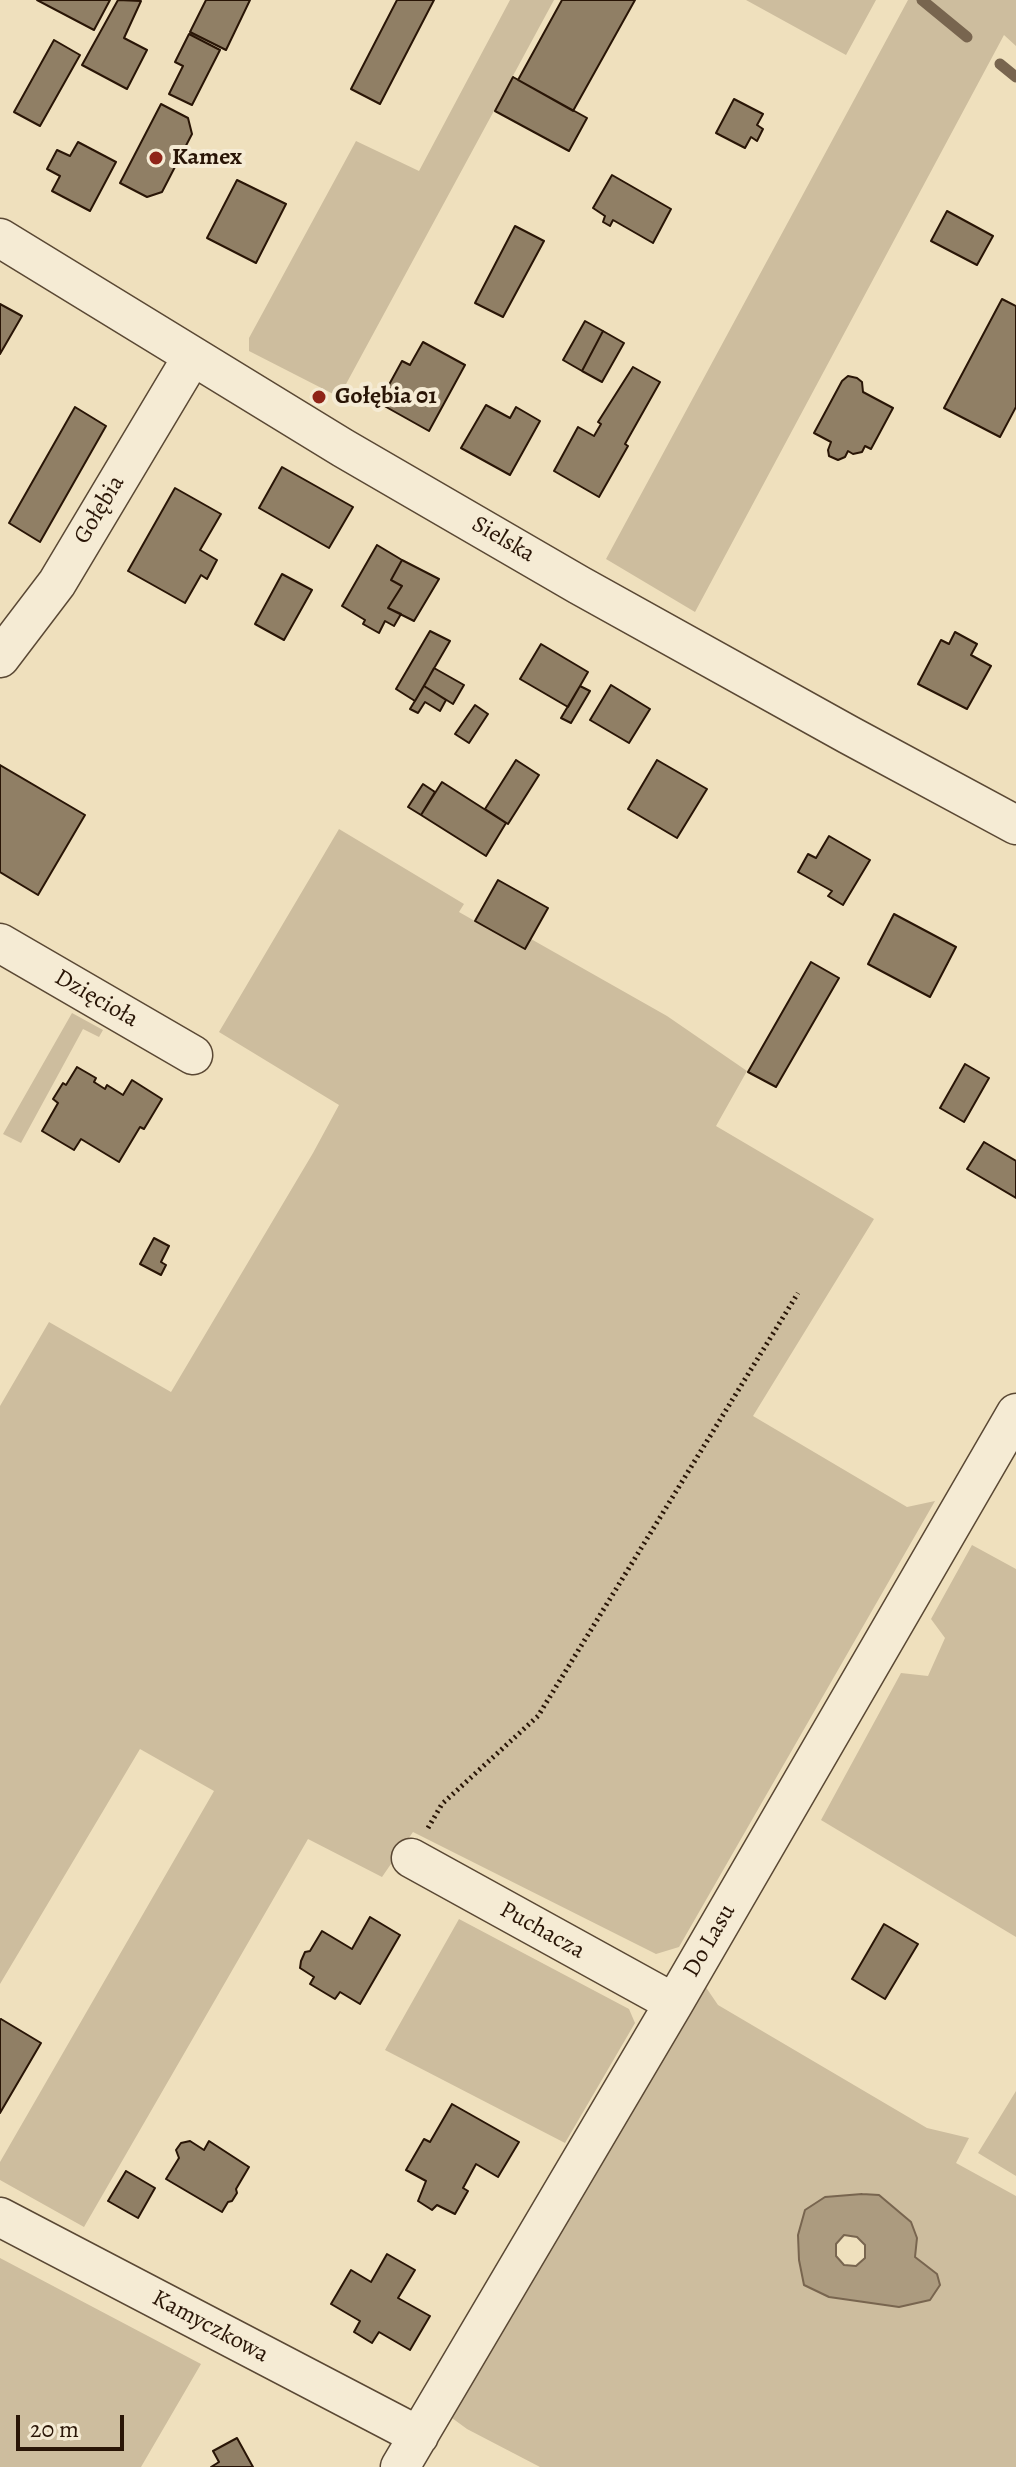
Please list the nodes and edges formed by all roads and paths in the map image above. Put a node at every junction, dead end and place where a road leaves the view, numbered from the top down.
1 (0, 238) edge
2 (192, 357) junction
3 (0, 658) edge
4 (1016, 825) edge
5 (0, 943) edge
6 (193, 1055) dead end
7 (798, 1293) dead end
8 (1016, 1413) edge
9 (411, 1858) joint
10 (674, 2003) junction
11 (0, 2217) edge
12 (410, 2452) edge

1 - 2 street, Sielska
2 - 3 street, Gołębia
2 - 4 street, Sielska
5 - 6 street, Dzięcioła
7 - 9 path
8 - 10 street, Do Lasu
9 - 10 street, Puchacza
10 - 12 street, Do Lasu
11 - 12 street, Kamyczkowa

